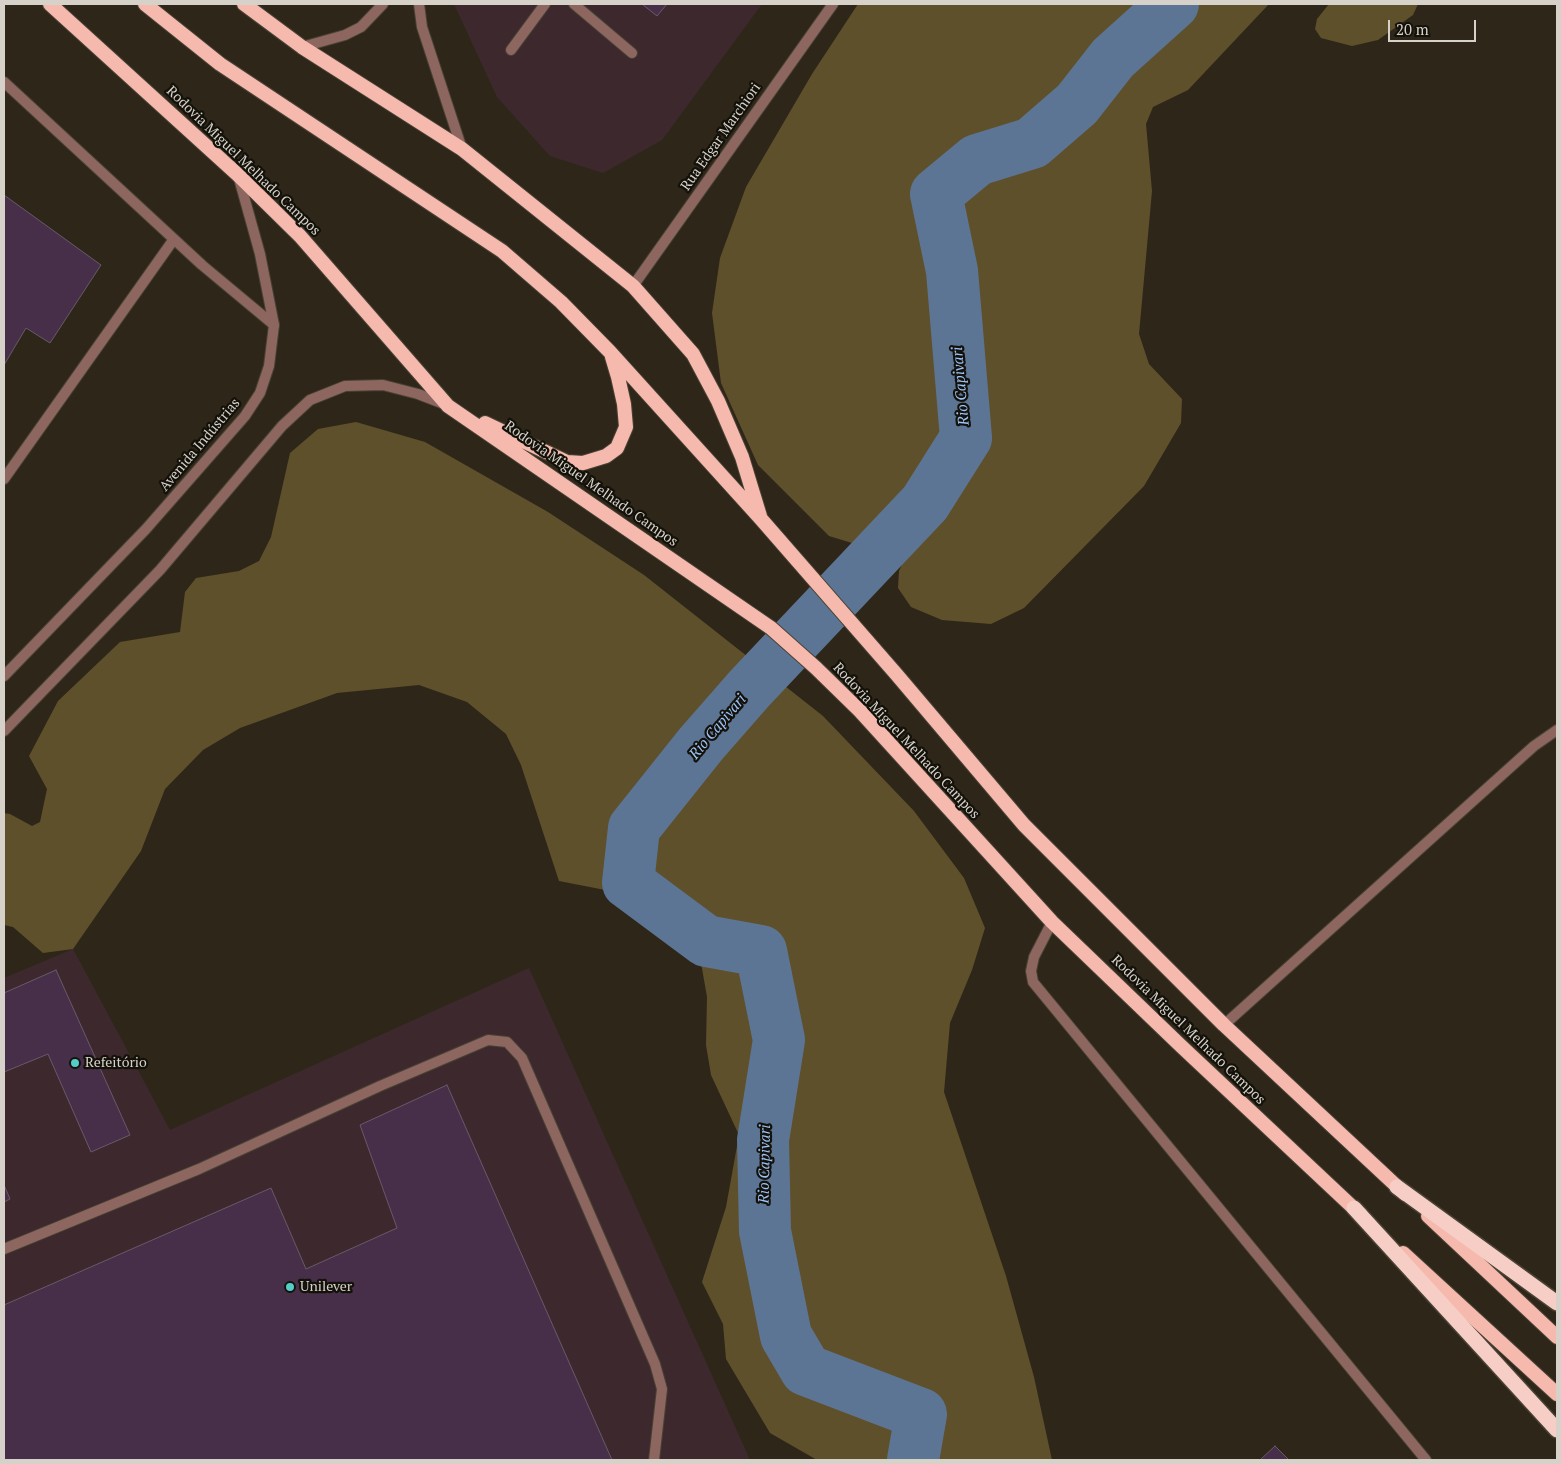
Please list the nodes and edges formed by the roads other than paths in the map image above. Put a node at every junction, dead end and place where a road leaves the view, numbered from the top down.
1 (50, 4) edge
2 (145, 4) edge
3 (244, 4) edge
4 (383, 4) edge
5 (419, 4) edge
6 (545, 4) edge
7 (574, 4) edge
8 (833, 4) edge
9 (302, 47) junction
10 (511, 50) dead end
11 (632, 53) dead end
12 (4, 82) edge
13 (462, 149) junction
14 (238, 174) junction
15 (174, 239) junction
16 (632, 286) junction
17 (274, 325) junction
18 (610, 352) junction
19 (448, 406) junction
20 (4, 479) edge
21 (761, 519) junction
22 (4, 676) edge
23 (1557, 730) edge
24 (4, 731) edge
25 (1052, 922) junction
26 (1224, 1025) junction
27 (1398, 1187) junction
28 (1354, 1208) junction
29 (4, 1249) edge
30 (1557, 1303) edge
31 (1557, 1337) edge
32 (1557, 1394) edge
33 (1557, 1430) edge
34 (654, 1460) edge
35 (1426, 1460) edge

1 - 14 highway, Rodovia Miguel Melhado Campos
2 - 18 highway, Rodovia Miguel Melhado Campos
3 - 9 highway
4 - 9 street
5 - 13 street
6 - 10 street
7 - 11 street
8 - 16 street, Rua Edgar Marchiori
9 - 13 highway
12 - 15 street
13 - 16 highway
14 - 17 street, Avenida Indústrias
14 - 19 highway, Rodovia Miguel Melhado Campos
15 - 17 street
15 - 20 street
16 - 21 highway
17 - 22 street, Avenida Indústrias
18 - 19 highway
18 - 21 highway, Rodovia Miguel Melhado Campos
19 - 24 street
19 - 25 highway, Rodovia Miguel Melhado Campos
21 - 26 highway, Rodovia Miguel Melhado Campos
23 - 26 street
25 - 28 highway, Rodovia Miguel Melhado Campos
25 - 35 street
26 - 27 highway, Rodovia Miguel Melhado Campos
27 - 30 highway
27 - 31 highway, Rodovia Miguel Melhado Campos
28 - 32 highway, Rodovia Miguel Melhado Campos
28 - 33 highway
29 - 34 street

